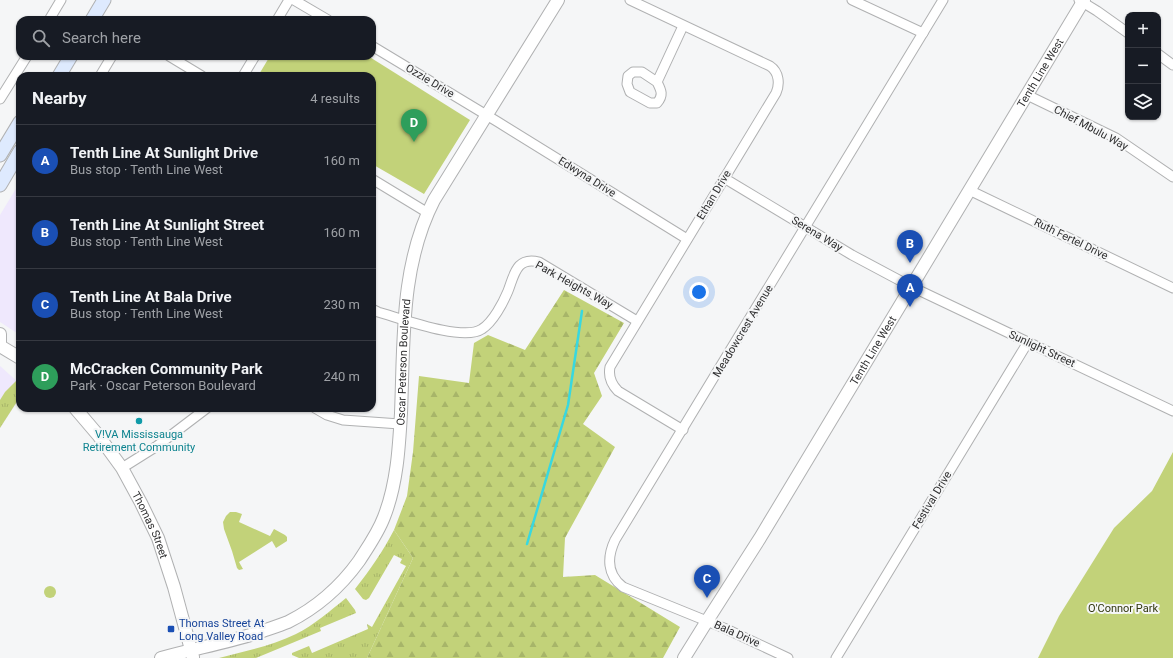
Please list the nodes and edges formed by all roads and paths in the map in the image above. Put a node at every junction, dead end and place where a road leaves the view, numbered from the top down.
1 (61, 0) edge
2 (104, 0) edge
3 (289, 0) edge
4 (294, 0) edge
5 (558, 0) edge
6 (630, 0) edge
7 (852, 0) edge
8 (943, 0) edge
9 (1081, 1) edge
10 (51, 16) edge
11 (94, 16) edge
12 (279, 16) edge
13 (321, 16) edge
14 (683, 26) junction
15 (1125, 31) edge
16 (923, 33) junction
17 (376, 48) edge
18 (1161, 56) edge
19 (24, 60) edge
20 (69, 60) edge
21 (110, 60) edge
22 (176, 60) edge
23 (253, 60) edge
24 (1173, 65) edge
25 (17, 72) edge
26 (61, 72) edge
27 (102, 72) edge
28 (195, 72) edge
29 (245, 72) edge
30 (16, 74) edge
31 (657, 82) dead end
32 (1027, 95) junction
33 (0, 99) edge
34 (487, 116) junction
35 (16, 129) edge
36 (0, 155) edge
37 (16, 159) edge
38 (1173, 177) edge
39 (724, 178) junction
40 (376, 181) edge
41 (0, 185) edge
42 (969, 190) junction
43 (428, 213) junction
44 (805, 228) junction
45 (687, 239) junction
46 (912, 287) junction
47 (1173, 288) edge
48 (376, 311) edge
49 (405, 320) junction
50 (638, 321) junction
51 (0, 334) edge
52 (1028, 342) junction
53 (0, 346) edge
54 (16, 356) edge
55 (1173, 411) edge
56 (78, 412) edge
57 (202, 412) edge
58 (322, 412) edge
59 (400, 424) junction
60 (683, 430) junction
61 (122, 468) junction
62 (707, 621) junction
63 (192, 654) edge
64 (161, 658) edge
65 (684, 658) edge
66 (788, 658) edge
67 (836, 658) edge

1 - 10 street
2 - 11 main road
3 - 12 street
4 - 13 street
5 - 34 street, Oscar Peterson Boulevard
6 - 14 street, Ethan Drive
7 - 16 street
8 - 16 street, Meadowcrest Avenue
9 - 15 street
9 - 32 street, Tenth Line West
14 - 31 street
14 - 39 street, Ethan Drive
16 - 44 street, Meadowcrest Avenue
17 - 34 street, Ozzie Drive
18 - 24 street
19 - 25 street
20 - 26 main road
21 - 27 street
22 - 28 street
23 - 29 street
30 - 33 street
32 - 38 street, Chief Mbulu Way
32 - 42 street, Tenth Line West
34 - 43 street, Oscar Peterson Boulevard
34 - 45 street, Edwyna Drive
35 - 36 main road
37 - 41 main road
39 - 44 street, Serena Way
39 - 45 street, Ethan Drive
40 - 43 street
42 - 46 street, Tenth Line West
42 - 47 street, Ruth Fertel Drive
43 - 49 street, Oscar Peterson Boulevard
44 - 46 street, Serena Way
44 - 60 street, Meadowcrest Avenue
45 - 50 street, Ethan Drive
46 - 52 street, Sunlight Street
46 - 62 street, Tenth Line West
48 - 49 street
49 - 50 street, Park Heights Way
49 - 59 street, Oscar Peterson Boulevard
50 - 60 street, Ethan Drive
51 - 53 street
52 - 55 street, Sunlight Street
52 - 67 street, Festival Drive
53 - 54 street
56 - 61 street, Thomas Street
57 - 61 street
58 - 59 street
59 - 63 street, Oscar Peterson Boulevard
60 - 62 street, Meadowcrest Avenue
61 - 63 street, Thomas Street
62 - 65 street, Tenth Line West
62 - 66 street, Bala Drive
63 - 64 street, Oscar Peterson Boulevard

